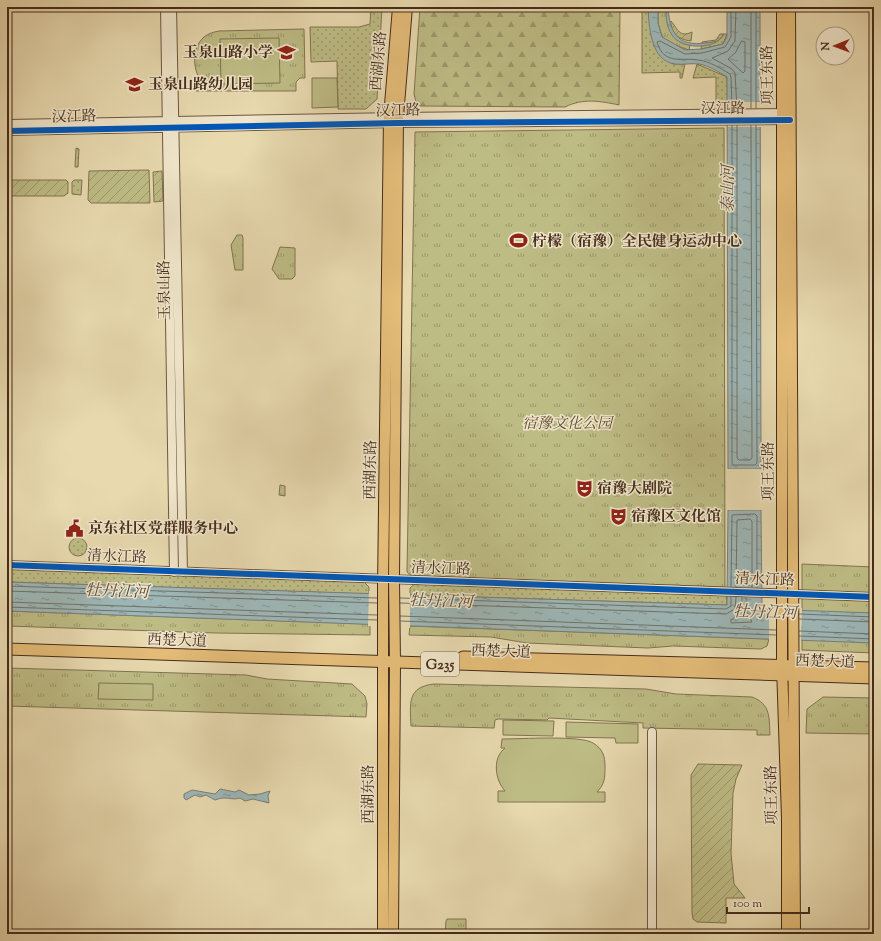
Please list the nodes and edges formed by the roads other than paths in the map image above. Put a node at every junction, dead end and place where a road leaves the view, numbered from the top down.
1 (165, 7) edge
2 (172, 7) edge
3 (398, 7) edge
4 (407, 7) edge
5 (782, 7) edge
6 (790, 7) edge
7 (786, 116) junction
8 (394, 120) junction
9 (7, 124) edge
10 (171, 124) junction
11 (7, 131) edge
12 (7, 565) edge
13 (174, 572) junction
14 (183, 572) junction
15 (389, 583) junction
16 (782, 593) junction
17 (793, 593) junction
18 (874, 597) edge
19 (7, 642) edge
20 (7, 649) edge
21 (383, 658) junction
22 (395, 659) junction
23 (874, 668) edge
24 (788, 670) junction
25 (874, 678) edge
26 (652, 732) dead end
27 (383, 934) edge
28 (393, 934) edge
29 (652, 934) edge
30 (787, 934) edge
31 (795, 934) edge

1 - 10 street, 玉泉山路
2 - 10 street, 玉泉山路
3 - 8 main road, 西湖东路
4 - 8 main road, 西湖东路
5 - 7 main road, 项王东路
6 - 7 main road, 项王东路
7 - 8 street, 汉江路
7 - 16 main road, 项王东路
7 - 17 main road, 项王东路
8 - 10 street, 汉江路
8 - 15 main road, 西湖东路
9 - 10 street, 汉江路
10 - 11 street, 汉江路
10 - 13 street, 玉泉山路
10 - 14 street, 玉泉山路
12 - 13 street, 清水江路
13 - 14 street, 清水江路
14 - 15 street, 清水江路
15 - 16 street, 清水江路
15 - 21 main road, 西湖东路
15 - 22 main road, 西湖东路
16 - 17 street, 清水江路
16 - 24 main road, 项王东路
17 - 18 street, 清水江路
17 - 24 main road, 项王东路
19 - 21 highway, 西楚大道 / G235
20 - 21 highway, 西楚大道 / G235
21 - 22 highway, 西楚大道 / G235
21 - 27 main road, 西湖东路
22 - 24 highway, 西楚大道 / G235
22 - 28 main road, 西湖东路
23 - 24 highway, 西楚大道 / G235
24 - 25 highway, 西楚大道 / G235
24 - 30 main road, 项王东路
24 - 31 main road, 项王东路
26 - 29 street

